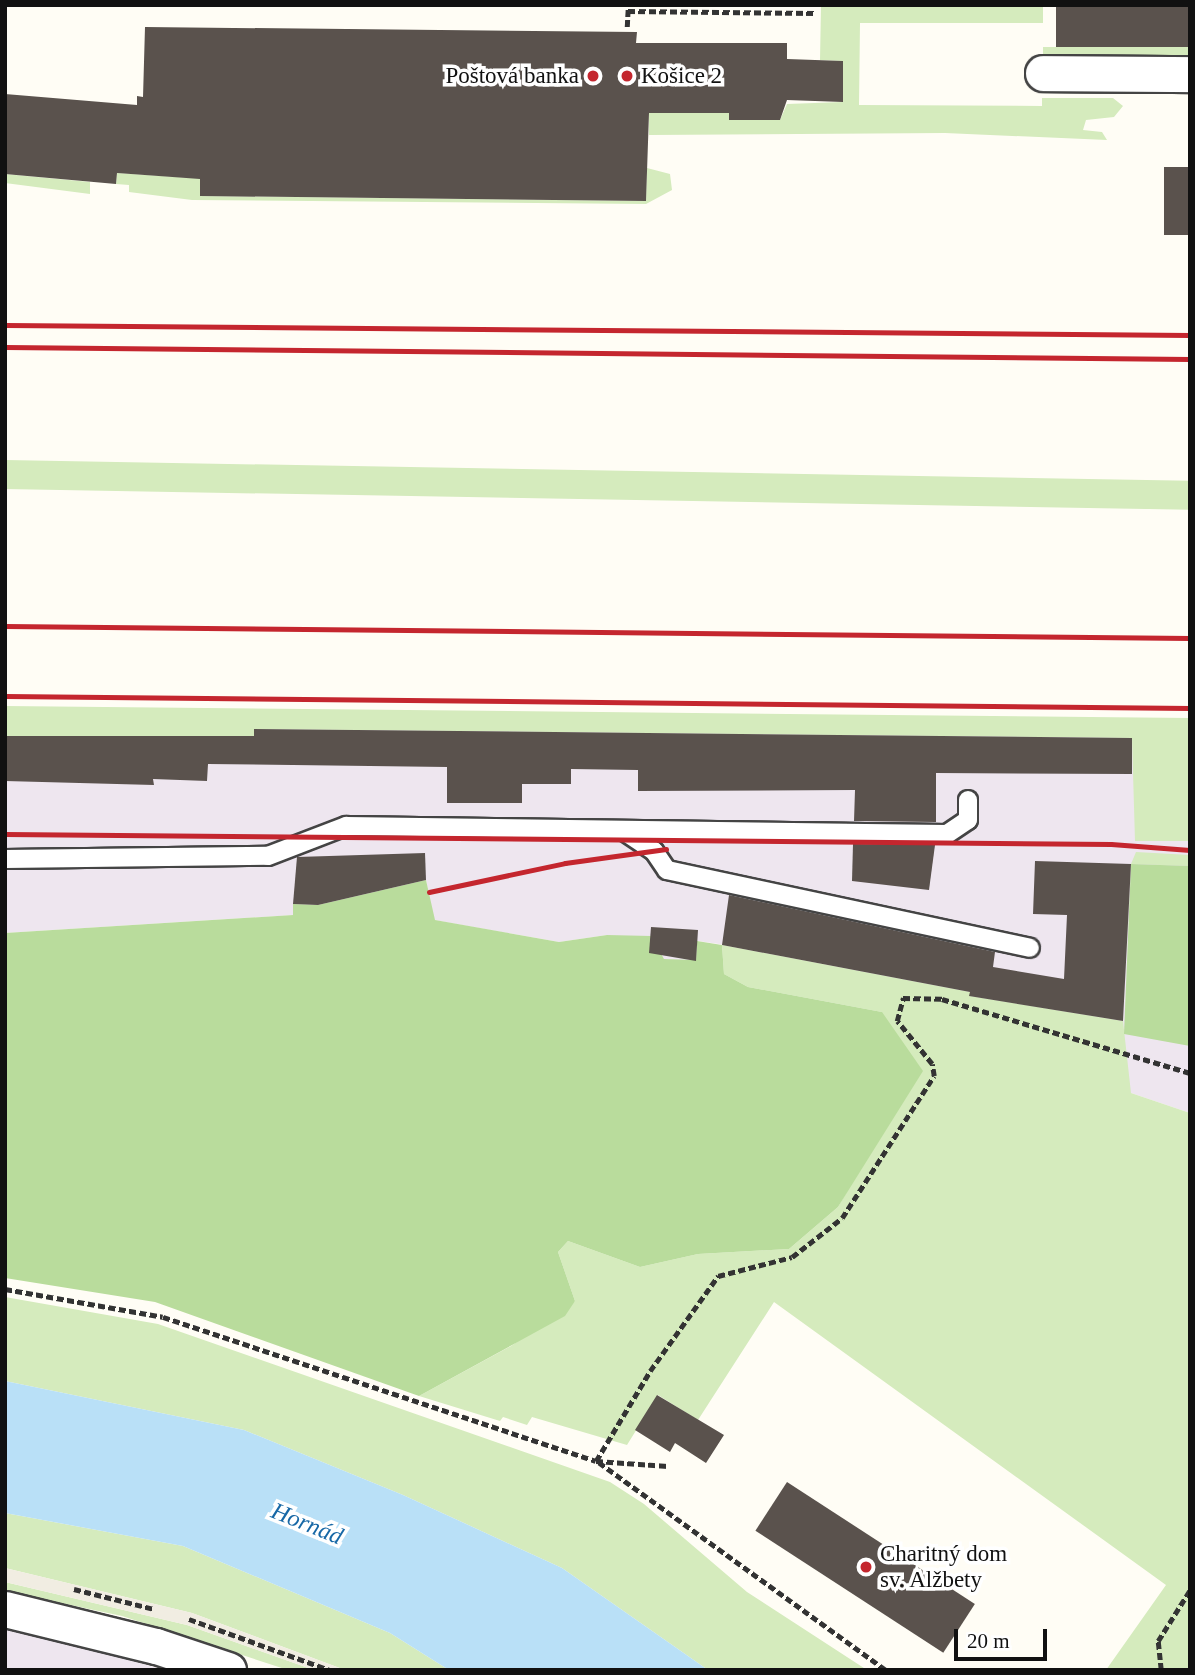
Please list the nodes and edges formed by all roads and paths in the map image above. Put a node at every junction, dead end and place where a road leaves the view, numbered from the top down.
1 (628, 8) edge
2 (817, 13) dead end
3 (627, 27) dead end
4 (1043, 73) dead end
5 (1190, 74) edge
6 (968, 800) dead end
7 (622, 829) junction
8 (5, 859) edge
9 (1030, 948) dead end
10 (1190, 1073) edge
11 (5, 1289) edge
12 (596, 1461) junction
13 (668, 1466) dead end
14 (1190, 1590) edge
15 (5, 1609) edge
16 (228, 1670) edge
17 (885, 1670) edge
18 (1161, 1670) edge

1 - 2 path
1 - 3 path
4 - 5 street
6 - 7 lane
7 - 8 lane
7 - 9 lane
10 - 12 path
11 - 12 path
12 - 13 path
12 - 17 path
14 - 18 path
15 - 16 street

